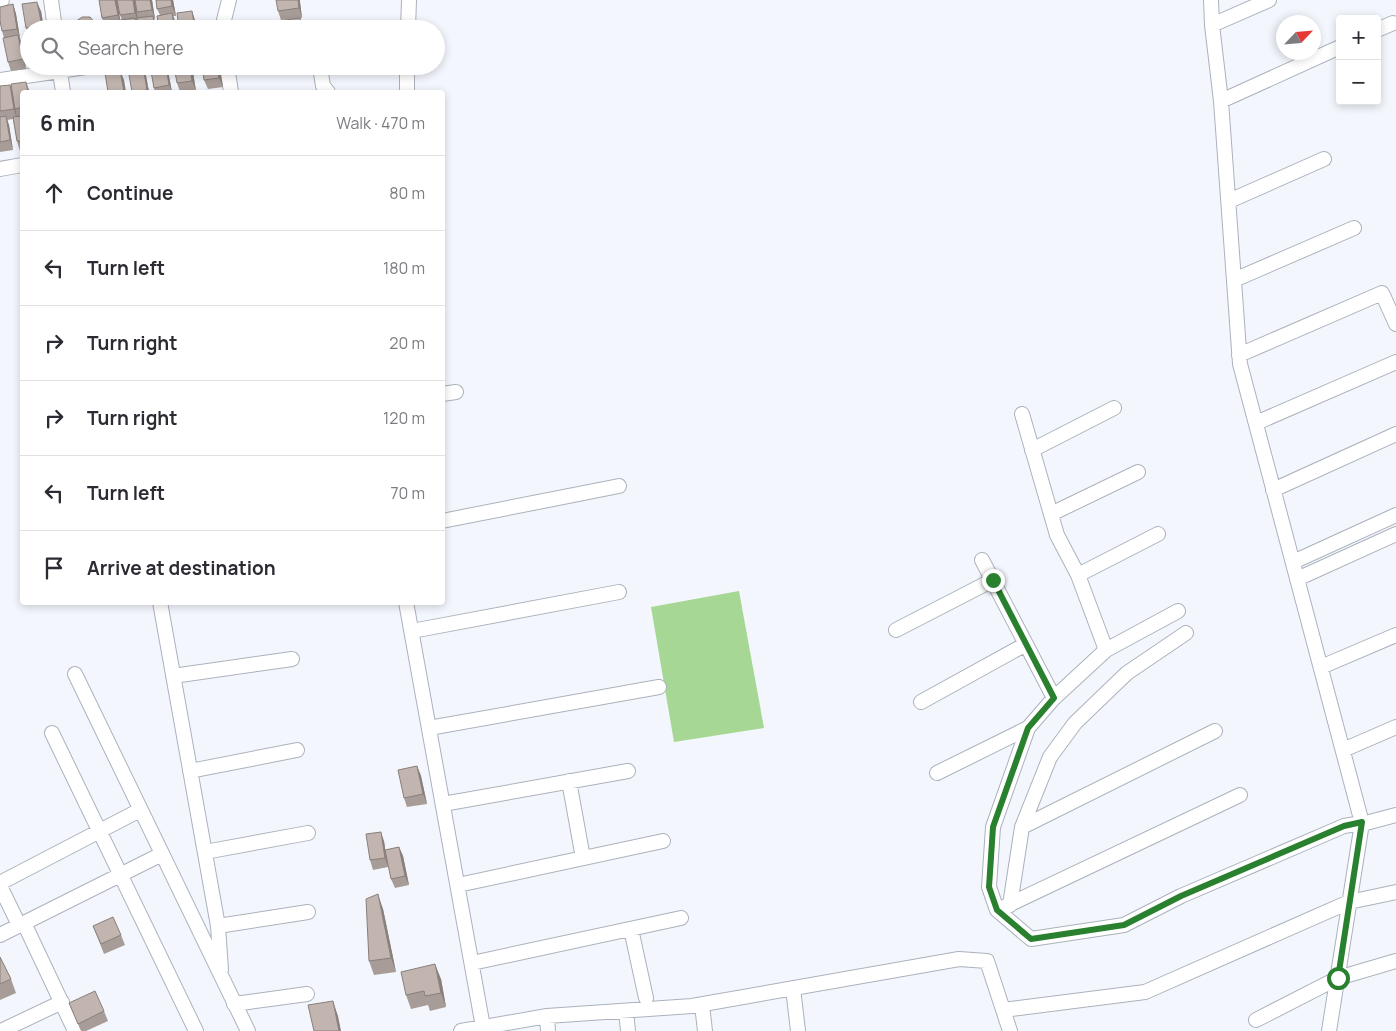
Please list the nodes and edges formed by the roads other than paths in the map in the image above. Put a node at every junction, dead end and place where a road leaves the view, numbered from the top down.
1 (51, 0) edge
2 (229, 0) edge
3 (409, 0) edge
4 (1211, 0) edge
5 (1269, 0) edge
6 (54, 20) edge
7 (224, 20) edge
8 (408, 20) edge
9 (1393, 23) dead end
10 (1212, 24) junction
11 (1381, 28) edge
12 (1336, 49) edge
13 (27, 75) edge
14 (60, 75) edge
15 (228, 75) edge
16 (321, 75) edge
17 (407, 75) edge
18 (0, 80) edge
19 (63, 90) edge
20 (231, 90) edge
21 (326, 90) edge
22 (407, 90) edge
23 (1221, 101) junction
24 (1324, 159) dead end
25 (20, 165) edge
26 (0, 168) edge
27 (1229, 201) junction
28 (1354, 228) dead end
29 (1234, 280) junction
30 (1396, 324) edge
31 (1239, 355) junction
32 (1396, 362) edge
33 (1114, 408) dead end
34 (1022, 414) dead end
35 (1256, 423) junction
36 (1396, 434) edge
37 (1032, 450) junction
38 (1138, 472) dead end
39 (619, 486) dead end
40 (1273, 490) junction
41 (1051, 514) junction
42 (1396, 515) edge
43 (445, 520) edge
44 (1158, 534) dead end
45 (1396, 534) edge
46 (982, 560) dead end
47 (1293, 562) junction
48 (1078, 575) junction
49 (1297, 579) junction
50 (993, 580) junction
51 (618, 592) dead end
52 (161, 605) edge
53 (407, 605) edge
54 (1178, 611) dead end
55 (896, 630) dead end
56 (412, 631) junction
57 (1186, 633) dead end
58 (1396, 635) edge
59 (1026, 644) junction
60 (1106, 650) junction
61 (292, 659) dead end
62 (1321, 667) junction
63 (75, 674) dead end
64 (173, 676) junction
65 (659, 687) dead end
66 (1054, 698) junction
67 (921, 702) dead end
68 (1396, 727) edge
69 (429, 728) junction
70 (1028, 728) junction
71 (1215, 731) dead end
72 (52, 732) dead end
73 (297, 750) dead end
74 (1343, 750) junction
75 (190, 770) junction
76 (628, 771) dead end
77 (937, 773) dead end
78 (569, 781) junction
79 (1240, 795) dead end
80 (443, 804) junction
81 (140, 810) junction
82 (1396, 815) edge
83 (1362, 823) junction
84 (1022, 828) junction
85 (100, 831) junction
86 (308, 833) dead end
87 (663, 842) dead end
88 (205, 852) junction
89 (162, 854) junction
90 (583, 858) junction
91 (121, 875) junction
92 (0, 885) edge
93 (458, 885) junction
94 (1396, 892) edge
95 (1350, 902) junction
96 (1003, 907) junction
97 (308, 912) dead end
98 (681, 918) dead end
99 (22, 924) junction
100 (218, 926) junction
101 (631, 929) junction
102 (0, 934) edge
103 (1396, 961) edge
104 (472, 964) junction
105 (221, 976) junction
106 (1338, 978) junction
107 (793, 988) junction
108 (307, 994) dead end
109 (646, 998) dead end
110 (62, 1002) junction
111 (234, 1004) junction
112 (702, 1005) junction
113 (1003, 1010) junction
114 (626, 1011) junction
115 (546, 1016) junction
116 (1256, 1020) dead end
117 (483, 1027) junction
118 (1, 1031) edge
119 (75, 1031) edge
120 (196, 1031) edge
121 (248, 1031) edge
122 (461, 1031) edge
123 (548, 1031) edge
124 (628, 1031) edge
125 (705, 1031) edge
126 (798, 1031) edge
127 (1010, 1031) edge
128 (1329, 1031) edge

1 - 6 street
2 - 7 street
3 - 8 street
4 - 10 street
5 - 10 street
9 - 11 street
10 - 23 street
12 - 23 street
13 - 18 street
14 - 19 street
15 - 20 street
16 - 21 street
17 - 22 street
23 - 27 street
24 - 27 street
25 - 26 street
27 - 29 street
28 - 29 street
29 - 31 street
30 - 31 street
31 - 35 street
32 - 35 street
33 - 37 street
34 - 37 street
35 - 40 street
36 - 40 street
37 - 41 street
38 - 41 street
39 - 43 street
40 - 47 street
41 - 48 street
42 - 47 street
44 - 48 street
45 - 49 street
46 - 50 street
47 - 49 street
48 - 60 street
49 - 62 street
50 - 55 street
50 - 59 street
51 - 56 street
52 - 64 street
53 - 56 street
54 - 60 street
56 - 69 street
57 - 84 street
58 - 62 street
59 - 66 street
59 - 67 street
60 - 66 street
61 - 64 street
62 - 74 street
63 - 81 street
64 - 75 street
65 - 69 street
66 - 70 street
68 - 74 street
69 - 80 street
70 - 77 street
70 - 96 street
71 - 84 street
72 - 85 street
73 - 75 street
74 - 83 street
75 - 88 street
76 - 78 street
78 - 80 street
78 - 90 street
79 - 96 street
80 - 93 street
81 - 85 street
81 - 89 street
82 - 83 street
83 - 95 street
83 - 96 street
84 - 96 street
85 - 91 street
85 - 92 street
86 - 88 street
87 - 90 street
88 - 100 street
89 - 91 street
89 - 105 street
90 - 93 street
91 - 99 street
91 - 120 street
92 - 99 street
93 - 104 street
94 - 95 street
95 - 106 street
95 - 113 street
97 - 100 street
98 - 101 street
99 - 102 street
99 - 110 street
100 - 105 street
101 - 104 street
101 - 109 street
103 - 106 street
104 - 117 street
105 - 111 street
106 - 116 street
106 - 128 street
107 - 112 street
107 - 113 street
107 - 126 street
108 - 111 street
110 - 118 street
110 - 119 street
111 - 121 street
112 - 114 street
112 - 125 street
113 - 127 street
114 - 115 street
114 - 124 street
115 - 117 street
115 - 123 street
117 - 122 street

